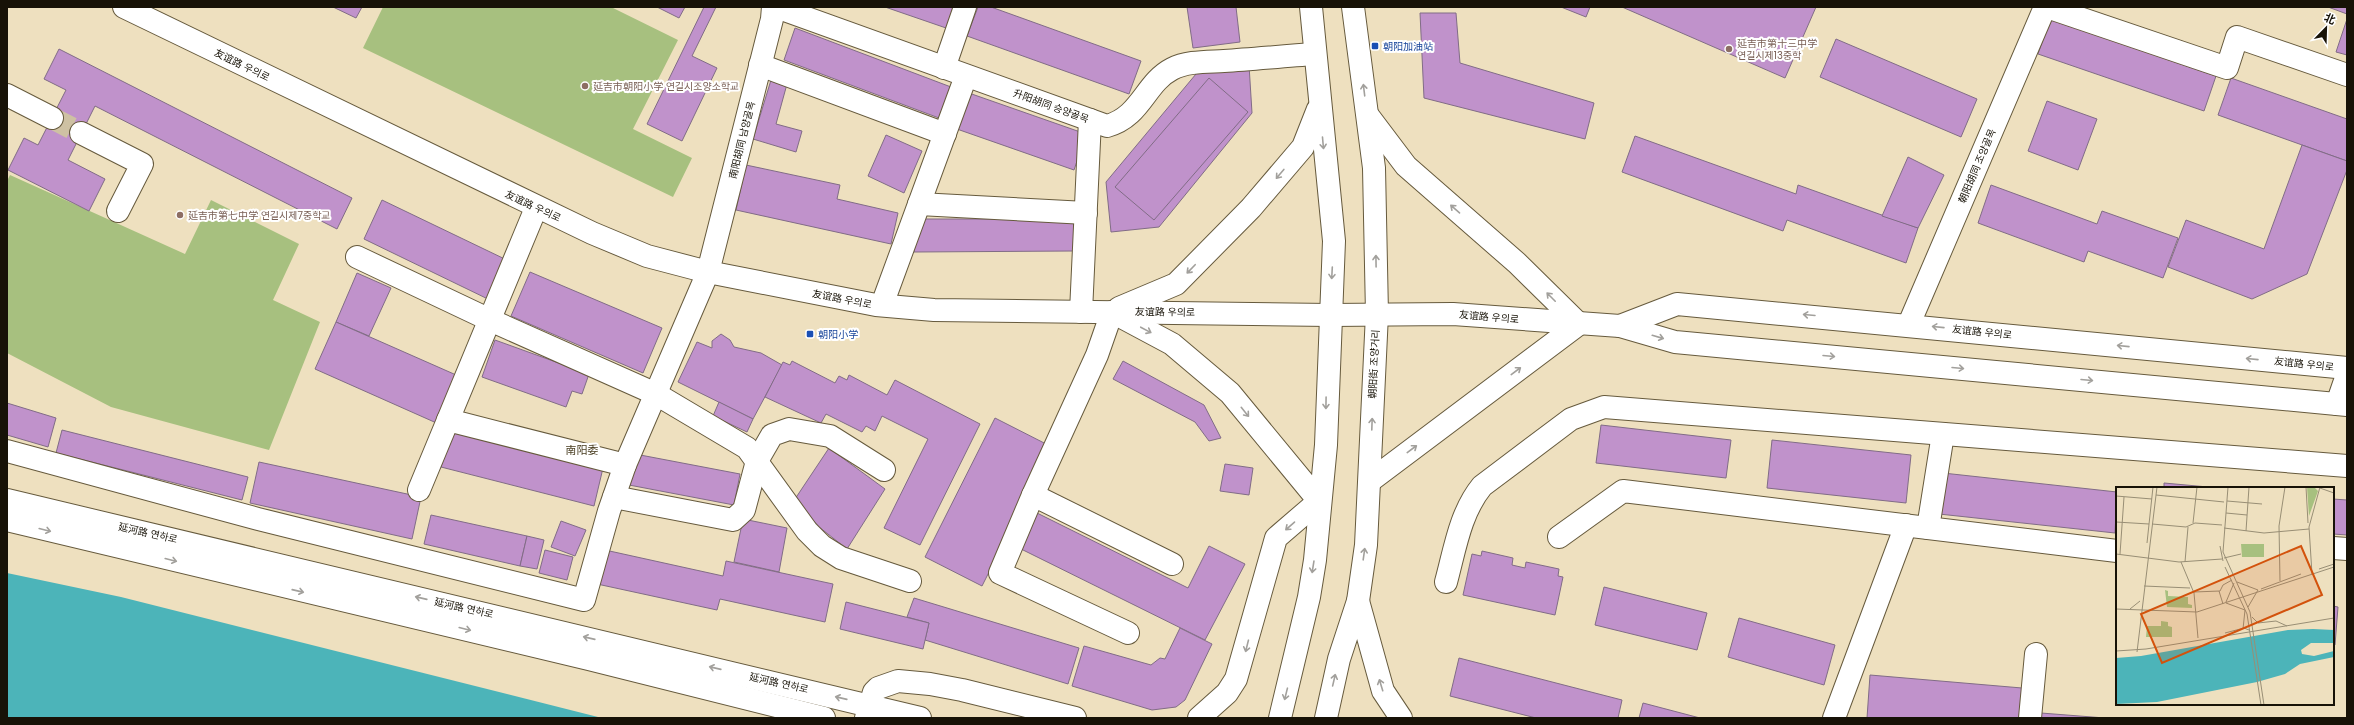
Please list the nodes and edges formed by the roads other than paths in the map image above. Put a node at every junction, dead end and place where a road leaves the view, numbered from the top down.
1 (773, 7) edge
2 (776, 7) edge
3 (965, 7) edge
4 (1311, 7) edge
5 (1353, 7) edge
6 (2046, 7) edge
7 (132, 9) edge
8 (1315, 54) junction
9 (760, 65) junction
10 (944, 68) junction
11 (2347, 75) edge
12 (966, 76) junction
13 (7, 94) edge
14 (1320, 105) junction
15 (1367, 115) junction
16 (52, 118) tunnel mouth
17 (1090, 120) junction
18 (81, 133) tunnel mouth
19 (945, 134) junction
20 (919, 204) junction
21 (536, 208) junction
22 (118, 211) dead end
23 (1086, 213) junction
24 (357, 257) dead end
25 (708, 272) junction
26 (882, 305) junction
27 (1082, 312) junction
28 (1112, 312) junction
29 (1377, 314) junction
30 (1330, 315) junction
31 (490, 320) junction
32 (1579, 324) junction
33 (1909, 324) junction
34 (1620, 326) junction
35 (2347, 368) edge
36 (2347, 375) edge
37 (656, 394) junction
38 (2342, 405) edge
39 (448, 420) junction
40 (1943, 434) junction
41 (7, 451) edge
42 (757, 461) junction
43 (625, 465) junction
44 (2347, 466) edge
45 (884, 470) dead end
46 (1370, 481) junction
47 (419, 490) dead end
48 (1032, 495) junction
49 (614, 497) junction
50 (7, 500) edge
51 (1319, 501) junction
52 (7, 520) edge
53 (1906, 525) junction
54 (1928, 528) junction
55 (1559, 538) dead end
56 (2334, 548) edge
57 (2347, 549) edge
58 (2116, 551) edge
59 (1172, 564) dead end
60 (910, 581) dead end
61 (1446, 582) dead end
62 (1358, 601) junction
63 (1128, 633) dead end
64 (2036, 654) dead end
65 (868, 711) edge
66 (824, 718) edge
67 (920, 718) edge
68 (1075, 718) edge
69 (1199, 718) edge
70 (1280, 718) edge
71 (1326, 718) edge
72 (1401, 718) edge
73 (1834, 718) edge
74 (2030, 718) edge

1 - 9 main road, 南阳胡同 남양골목
2 - 10 main road, 升阳胡同 승양골목
3 - 10 main road
4 - 8 main road
15 -> 5 main road, 朝阳街 조양거리
6 - 11 main road
6 - 33 main road, 朝阳胡同 조양골목
7 - 21 main road, 友谊路 우의로
8 - 14 main road
8 - 17 main road, 升阳胡同 승양골목
9 - 19 main road
9 - 25 main road, 南阳胡同 남양골목
10 - 12 main road, 升阳胡同 승양골목
12 - 17 main road, 升阳胡同 승양골목
12 - 19 main road
13 - 16 main road
14 -> 28 main road
14 -> 30 main road
29 -> 15 main road, 朝阳街 조양거리
32 -> 15 main road
17 - 23 main road
18 - 22 main road
19 - 20 main road
20 - 23 main road
20 - 26 main road
21 - 25 main road, 友谊路 우의로
21 - 31 main road
23 - 27 main road
24 - 31 main road
25 - 26 main road, 友谊路 우의로
25 - 37 main road, 南阳胡同 남양골목
26 - 27 main road, 友谊路 우의로
27 - 28 main road, 友谊路 우의로
28 - 30 main road, 友谊路 우의로
28 - 48 main road
28 -> 51 main road
29 - 30 main road, 友谊路 우의로
29 - 32 main road, 友谊路 우의로
46 -> 29 main road, 朝阳街 조양거리
30 -> 51 main road
31 - 37 main road
31 - 39 main road
32 - 34 main road, 友谊路 우의로
46 -> 32 main road
33 -> 34 main road, 友谊路 우의로
35 -> 33 main road, 友谊路 우의로
34 -> 38 main road, 友谊路 우의로
36 - 38 main road
37 - 42 main road
37 - 43 main road, 南阳胡同 남양골목
39 - 43 main road
39 - 47 main road
40 - 44 main road
40 - 54 main road
40 - 61 main road
41 - 49 main road, 南阳胡同 남양골목
42 - 45 main road
42 - 49 main road
42 - 60 main road
43 - 49 main road, 南阳胡同 남양골목
62 -> 46 main road, 朝阳街 조양거리
48 - 59 main road
48 - 63 main road
65 -> 50 main road, 延河路 연하로
51 -> 69 main road
51 -> 70 main road
52 -> 66 main road, 延河路 연하로
53 - 54 main road
53 - 55 main road
53 - 73 main road
54 - 58 main road
56 - 57 main road
71 -> 62 main road, 朝阳街 조양거리
72 -> 62 main road
64 - 74 main road
65 - 67 main road, 延河路 연하로
65 - 68 main road

